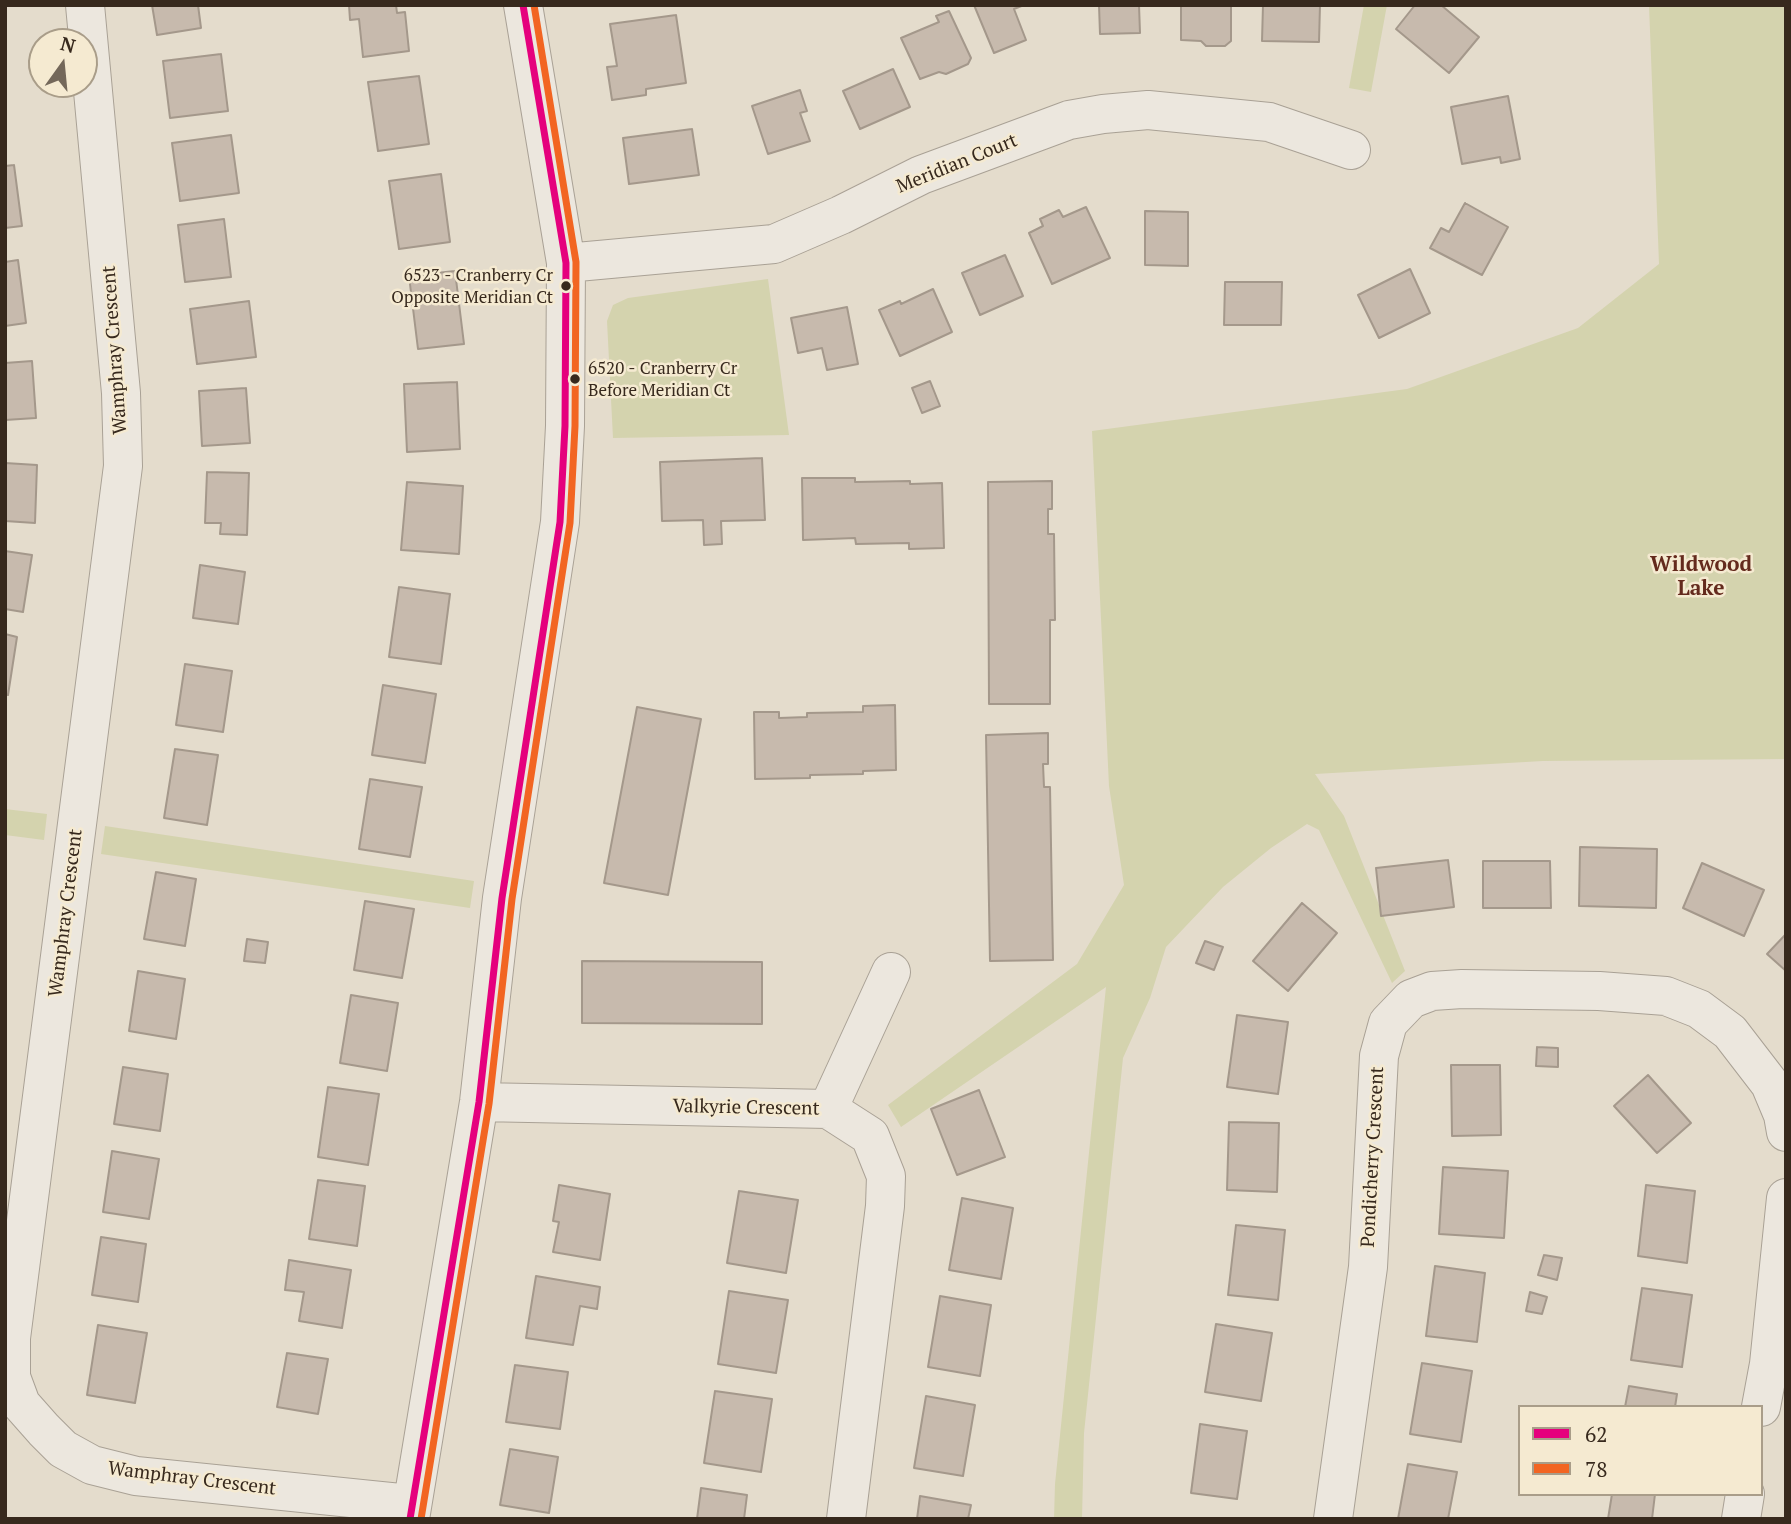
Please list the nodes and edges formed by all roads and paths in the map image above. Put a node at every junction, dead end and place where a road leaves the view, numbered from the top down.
1 (85, 5) edge
2 (523, 5) edge
3 (1351, 150) dead end
4 (566, 263) junction
5 (891, 972) dead end
6 (479, 1102) junction
7 (828, 1109) junction
8 (1786, 1132) edge
9 (1786, 1198) edge
10 (1761, 1405) edge
11 (1745, 1496) edge
12 (410, 1511) edge
13 (846, 1519) edge
14 (1333, 1519) edge
15 (1741, 1519) edge

1 - 12 street, Wamphray Crescent
2 - 4 street
3 - 4 street, Meridian Court
4 - 6 street
5 - 7 street
6 - 7 street, Valkyrie Crescent
6 - 12 street
7 - 13 street, Valkyrie Crescent
8 - 14 street, Pondicherry Crescent
9 - 10 street
11 - 15 street

